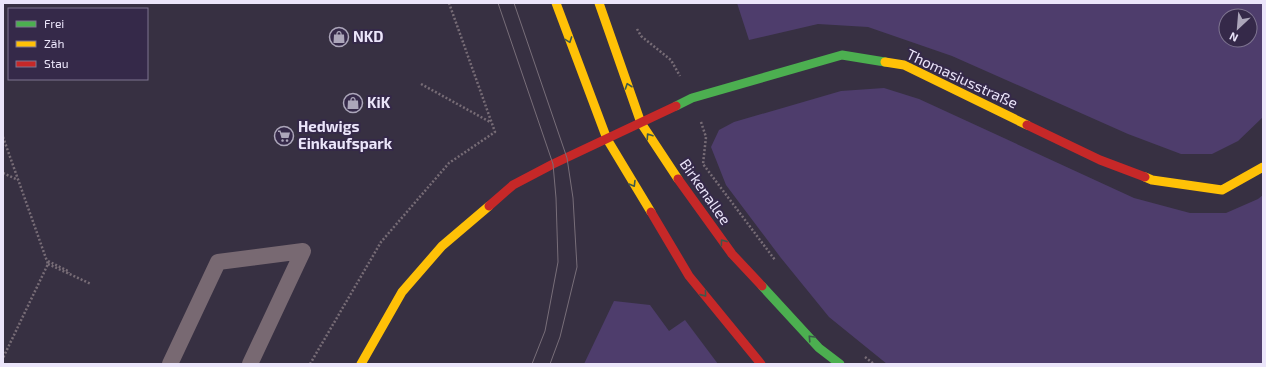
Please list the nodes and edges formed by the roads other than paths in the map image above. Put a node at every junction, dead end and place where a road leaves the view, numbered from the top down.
1 (556, 3) edge
2 (599, 3) edge
3 (641, 123) junction
4 (606, 139) junction
5 (1263, 167) edge
6 (170, 364) edge
7 (250, 364) edge
8 (360, 364) edge
9 (761, 364) edge
10 (840, 364) edge

1 -> 4 street
3 -> 2 street, Birkenallee
3 - 4 street, Thomasiusstraße
3 - 5 street, Thomasiusstraße
10 -> 3 street, Birkenallee
4 - 8 street, Thomasiusstraße
4 -> 9 street
6 - 7 lane

